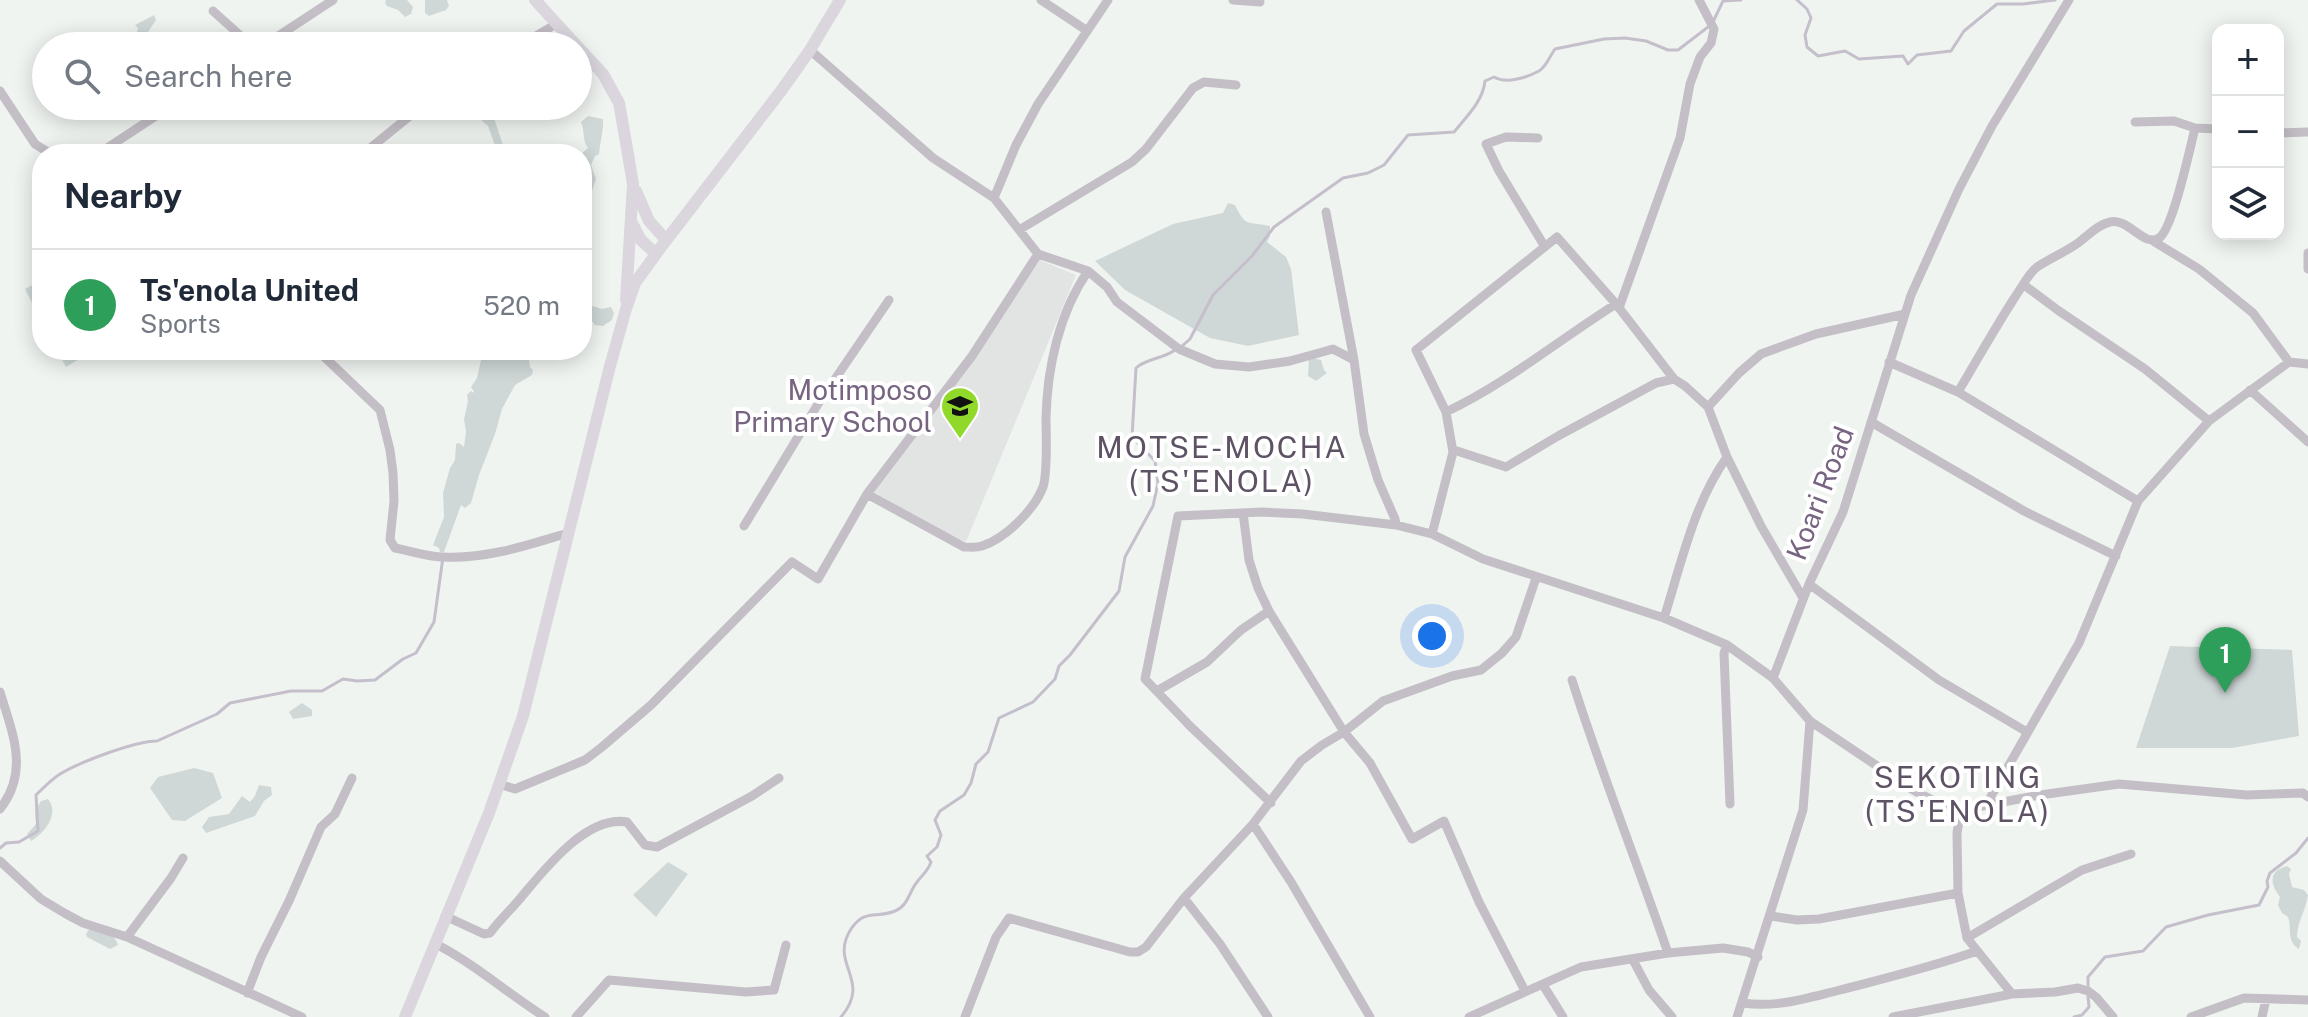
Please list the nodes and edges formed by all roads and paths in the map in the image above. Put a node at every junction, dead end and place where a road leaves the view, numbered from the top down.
1 (333, 0) edge
2 (535, 0) edge
3 (840, 0) edge
4 (1041, 0) edge
5 (1108, 0) edge
6 (1233, 0) edge
7 (1699, 0) edge
8 (2069, 0) edge
9 (1260, 2) dead end
10 (213, 11) dead end
11 (556, 24) junction
12 (1086, 30) junction
13 (236, 32) edge
14 (284, 32) edge
15 (543, 32) edge
16 (564, 32) edge
17 (810, 50) junction
18 (592, 62) edge
19 (1236, 85) dead end
20 (0, 91) edge
21 (150, 120) edge
22 (405, 120) edge
23 (2135, 122) dead end
24 (2195, 128) junction
25 (2212, 129) edge
26 (2308, 132) edge
27 (2284, 133) edge
28 (1538, 138) dead end
29 (35, 144) edge
30 (113, 144) edge
31 (375, 144) edge
32 (633, 184) junction
33 (994, 198) junction
34 (1326, 212) dead end
35 (632, 223) junction
36 (1019, 230) junction
37 (666, 240) junction
38 (2153, 241) junction
39 (1545, 247) junction
40 (2308, 253) edge
41 (656, 254) junction
42 (1038, 254) junction
43 (2308, 269) edge
44 (1088, 271) junction
45 (2024, 285) junction
46 (889, 300) dead end
47 (1618, 306) junction
48 (626, 309) junction
49 (1905, 314) junction
50 (328, 360) edge
51 (1354, 360) junction
52 (1889, 362) junction
53 (2289, 362) junction
54 (2308, 364) edge
55 (1674, 379) junction
56 (2250, 390) junction
57 (1958, 392) junction
58 (1708, 407) junction
59 (1446, 412) junction
60 (2209, 421) junction
61 (1871, 422) junction
62 (2308, 442) edge
63 (1453, 452) junction
64 (1727, 457) junction
65 (867, 494) junction
66 (2138, 501) junction
67 (1243, 513) junction
68 (1396, 525) junction
69 (744, 526) dead end
70 (568, 533) junction
71 (1432, 534) junction
72 (2116, 556) junction
73 (1536, 578) junction
74 (1809, 584) junction
75 (1803, 598) junction
76 (1269, 611) junction
77 (1664, 618) junction
78 (1727, 645) junction
79 (1773, 678) junction
80 (1572, 680) dead end
81 (1157, 691) junction
82 (0, 692) edge
83 (1810, 721) junction
84 (1344, 732) junction
85 (2027, 732) junction
86 (352, 778) dead end
87 (779, 778) dead end
88 (499, 784) junction
89 (2308, 797) edge
90 (1271, 803) junction
91 (1730, 804) dead end
92 (1986, 805) junction
93 (0, 809) edge
94 (1961, 810) junction
95 (1253, 824) junction
96 (2131, 854) dead end
97 (183, 858) dead end
98 (0, 861) edge
99 (1958, 893) junction
100 (1184, 898) junction
101 (445, 916) junction
102 (1771, 916) junction
103 (127, 937) junction
104 (1967, 938) junction
105 (434, 943) junction
106 (786, 945) dead end
107 (1977, 951) junction
108 (1668, 953) junction
109 (1758, 957) junction
110 (1633, 960) junction
111 (1543, 985) junction
112 (1525, 991) junction
113 (247, 993) junction
114 (2012, 994) junction
115 (2266, 999) junction
116 (2308, 1000) edge
117 (1743, 1003) junction
118 (302, 1017) edge
119 (405, 1017) edge
120 (545, 1017) edge
121 (576, 1017) edge
122 (965, 1017) edge
123 (1268, 1017) edge
124 (1370, 1017) edge
125 (1469, 1017) edge
126 (1563, 1017) edge
127 (1672, 1017) edge
128 (1737, 1017) edge
129 (1893, 1017) edge
130 (2113, 1017) edge
131 (2191, 1017) edge
132 (2262, 1017) edge

1 - 14 street
2 - 11 main road
3 - 17 main road
4 - 12 street
5 - 12 street
6 - 9 street
7 - 47 street
8 - 49 street, Koari Road
10 - 13 street
11 - 15 street
11 - 16 main road
12 - 33 street
17 - 33 street
17 - 37 main road
18 - 32 main road
19 - 36 street
20 - 29 street
21 - 30 street
22 - 31 street
23 - 24 street
24 - 25 street
24 - 38 street
26 - 27 street
28 - 39 street
32 - 35 main road
32 - 37 main road
33 - 36 street
34 - 51 street
35 - 41 main road
35 - 48 main road
36 - 42 street
37 - 41 main road
38 - 45 street
38 - 53 street
39 - 47 street
39 - 59 street
40 - 43 street
41 - 48 main road
42 - 44 street
42 - 65 street
44 - 51 street
44 - 65 street
45 - 57 street
45 - 60 street
46 - 69 street
47 - 55 street
47 - 59 street
48 - 70 main road
49 - 52 street, Koari Road
49 - 58 street
50 - 70 street
51 - 68 street
52 - 57 street
52 - 61 street, Koari Road
53 - 54 street
53 - 56 street
55 - 58 street
55 - 63 street
56 - 60 street
56 - 62 street
57 - 66 street
58 - 64 street
59 - 63 street
60 - 66 street
61 - 72 street
61 - 74 street, Koari Road
63 - 71 street
64 - 75 street
64 - 77 street
65 - 88 street
66 - 72 street
67 - 68 street
67 - 76 street
67 - 81 street
68 - 71 street
70 - 88 main road
71 - 73 street
72 - 85 street
73 - 77 street
73 - 84 street
74 - 75 street, Koari Road
74 - 85 street
75 - 79 street, Koari Road
76 - 81 street
76 - 84 street
77 - 78 street
78 - 79 street
78 - 91 street
79 - 83 street
80 - 108 street
81 - 90 street
82 - 93 street
83 - 94 street
83 - 102 street
84 - 90 street
84 - 112 street
85 - 92 street
86 - 113 street
87 - 101 street
88 - 101 main road
89 - 92 street
90 - 95 street
92 - 94 street
94 - 99 street
95 - 100 street
95 - 124 street
96 - 104 street
97 - 103 street
98 - 103 street
99 - 102 street
99 - 104 street
100 - 122 street
100 - 123 street
101 - 105 main road
102 - 109 street
103 - 113 street
104 - 107 street
105 - 119 main road
105 - 120 street
106 - 121 street
107 - 114 street
107 - 117 street
108 - 109 street
108 - 110 street
109 - 117 street
110 - 111 street
110 - 127 street
111 - 112 street
111 - 126 street
112 - 125 street
113 - 118 street
114 - 129 street
114 - 130 street
115 - 116 street
115 - 131 street
115 - 132 street
117 - 128 street

